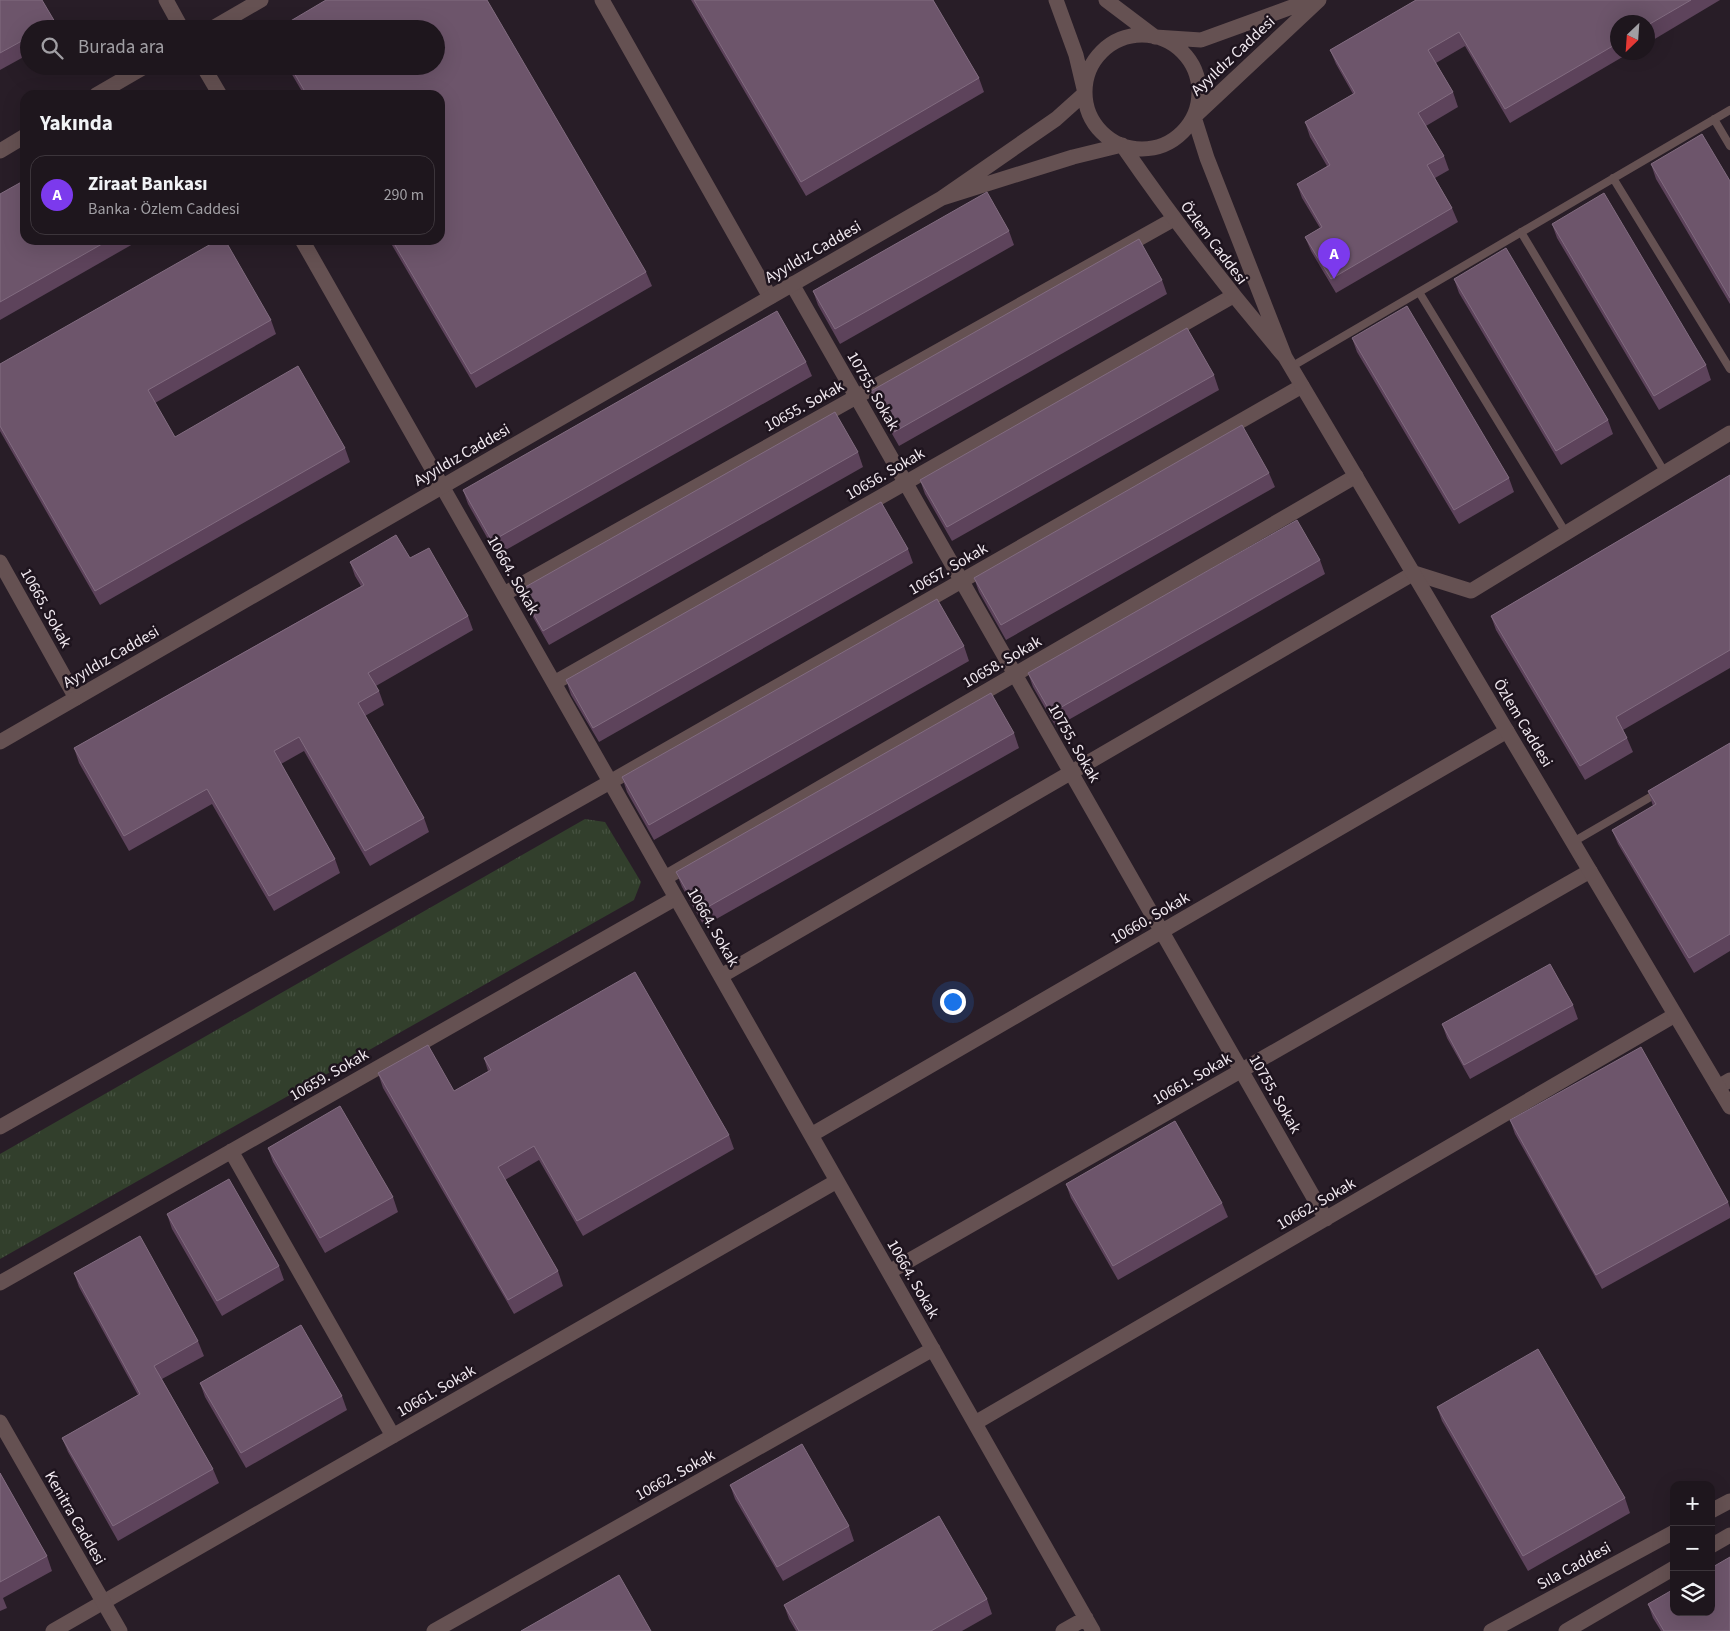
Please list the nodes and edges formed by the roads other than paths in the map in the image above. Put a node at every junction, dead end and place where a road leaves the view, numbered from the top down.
1 (166, 0) edge
2 (261, 0) edge
3 (602, 0) edge
4 (1056, 0) edge
5 (1106, 0) edge
6 (1311, 0) edge
7 (1319, 0) edge
8 (177, 20) edge
9 (227, 20) edge
10 (1155, 37) junction
11 (130, 75) edge
12 (209, 75) edge
13 (105, 90) edge
14 (217, 90) edge
15 (1085, 93) junction
16 (1730, 110) edge
17 (1194, 117) junction
18 (1714, 119) junction
19 (20, 139) edge
20 (1122, 145) junction
21 (1730, 146) edge
22 (0, 150) edge
23 (1613, 178) junction
24 (942, 198) junction
25 (1174, 219) junction
26 (1521, 232) junction
27 (305, 245) edge
28 (792, 284) junction
29 (1419, 292) junction
30 (1233, 296) junction
31 (770, 297) junction
32 (1288, 362) junction
33 (1730, 369) edge
34 (1302, 386) junction
35 (856, 397) junction
36 (1730, 433) edge
37 (1665, 473) junction
38 (1356, 476) junction
39 (905, 483) junction
40 (442, 486) junction
41 (1566, 533) junction
42 (0, 562) edge
43 (1414, 574) junction
44 (961, 581) junction
45 (504, 594) junction
46 (1015, 675) junction
47 (554, 683) junction
48 (76, 698) junction
49 (1507, 731) junction
50 (0, 742) edge
51 (1071, 772) junction
52 (610, 782) junction
53 (1664, 789) edge
54 (1573, 842) junction
55 (1590, 871) junction
56 (665, 878) junction
57 (676, 898) junction
58 (1162, 932) junction
59 (720, 976) junction
60 (1676, 1015) junction
61 (1241, 1070) junction
62 (1724, 1084) edge
63 (1730, 1107) edge
64 (0, 1127) edge
65 (811, 1135) junction
66 (231, 1151) junction
67 (837, 1181) junction
68 (1326, 1219) junction
69 (889, 1272) junction
70 (0, 1283) edge
71 (933, 1349) junction
72 (0, 1422) edge
73 (975, 1423) junction
74 (393, 1436) junction
75 (1730, 1501) edge
76 (1715, 1509) edge
77 (1670, 1534) edge
78 (1730, 1535) edge
79 (1715, 1544) edge
80 (1670, 1570) edge
81 (103, 1602) junction
82 (1089, 1625) edge
83 (52, 1631) edge
84 (120, 1631) edge
85 (434, 1631) edge
86 (1063, 1631) edge
87 (1491, 1631) edge
88 (1566, 1631) edge

1 - 8 street
2 - 9 street
3 - 31 street
4 - 15 street
5 - 10 street
6 - 10 street, Ayyıldız Caddesi
7 - 17 street, Ayyıldız Caddesi
10 - 15 street
10 - 17 street
11 - 13 street
12 - 14 street
15 - 20 street
15 - 24 street, Ayyıldız Caddesi
16 - 18 lane
17 - 20 street
17 - 32 street, Özlem Caddesi
18 - 21 lane
18 - 23 lane
19 - 22 street
20 - 24 street, Ayyıldız Caddesi
20 - 25 street, Özlem Caddesi
23 - 26 lane
23 - 33 lane
24 - 28 street, Ayyıldız Caddesi
25 - 30 street, Özlem Caddesi
25 - 35 street, 10655. Sokak
26 - 29 lane
26 - 37 lane
27 - 40 street, 10664. Sokak
28 - 31 street, Ayyıldız Caddesi
28 - 35 street, 10755. Sokak
29 - 32 lane
29 - 41 lane
30 - 32 street, Özlem Caddesi
30 - 39 street, 10656. Sokak
31 - 40 street, Ayyıldız Caddesi
32 - 34 street, Özlem Caddesi
34 - 38 street, Özlem Caddesi
34 - 44 street, 10657. Sokak
35 - 39 street, 10755. Sokak
35 - 45 street, 10655. Sokak
36 - 37 street
37 - 41 street
38 - 43 street, Özlem Caddesi
38 - 46 street, 10658. Sokak
39 - 44 street, 10755. Sokak
39 - 47 street, 10656. Sokak
40 - 45 street, 10664. Sokak
40 - 48 street, Ayyıldız Caddesi
41 - 43 street
42 - 48 street, 10665. Sokak
43 - 49 street, Özlem Caddesi
43 - 51 street
44 - 46 street, 10755. Sokak
44 - 52 street, 10657. Sokak
45 - 47 street, 10664. Sokak
46 - 51 street, 10755. Sokak
46 - 56 street, 10658. Sokak
47 - 52 street, 10664. Sokak
48 - 50 street, Ayyıldız Caddesi
49 - 54 street, Özlem Caddesi
49 - 58 street, 10660. Sokak
51 - 58 street, 10755. Sokak
51 - 59 street
52 - 56 street, 10664. Sokak
52 - 64 street
53 - 54 lane
54 - 55 street, Özlem Caddesi
55 - 60 street, Özlem Caddesi
55 - 61 street, 10661. Sokak
56 - 57 street, 10664. Sokak
57 - 59 street, 10664. Sokak
57 - 66 street, 10659. Sokak
58 - 61 street, 10755. Sokak
58 - 65 street, 10660. Sokak
59 - 65 street, 10664. Sokak
60 - 62 street, Özlem Caddesi
60 - 68 street, 10662. Sokak
61 - 68 street, 10755. Sokak
61 - 69 street, 10661. Sokak
62 - 63 street, Özlem Caddesi
65 - 67 street, 10664. Sokak
66 - 70 street, 10659. Sokak
66 - 74 street
67 - 69 street, 10664. Sokak
67 - 74 street, 10661. Sokak
68 - 73 street, 10662. Sokak
69 - 71 street, 10664. Sokak
71 - 73 street, 10664. Sokak
71 - 85 street, 10662. Sokak
72 - 81 street, Kenitra Caddesi
73 - 82 street, 10664. Sokak
74 - 81 street, 10661. Sokak
75 - 76 street
77 - 87 street, Sıla Caddesi
78 - 79 street
80 - 88 street
81 - 83 street, 10661. Sokak
81 - 84 street, Kenitra Caddesi
82 - 86 street

